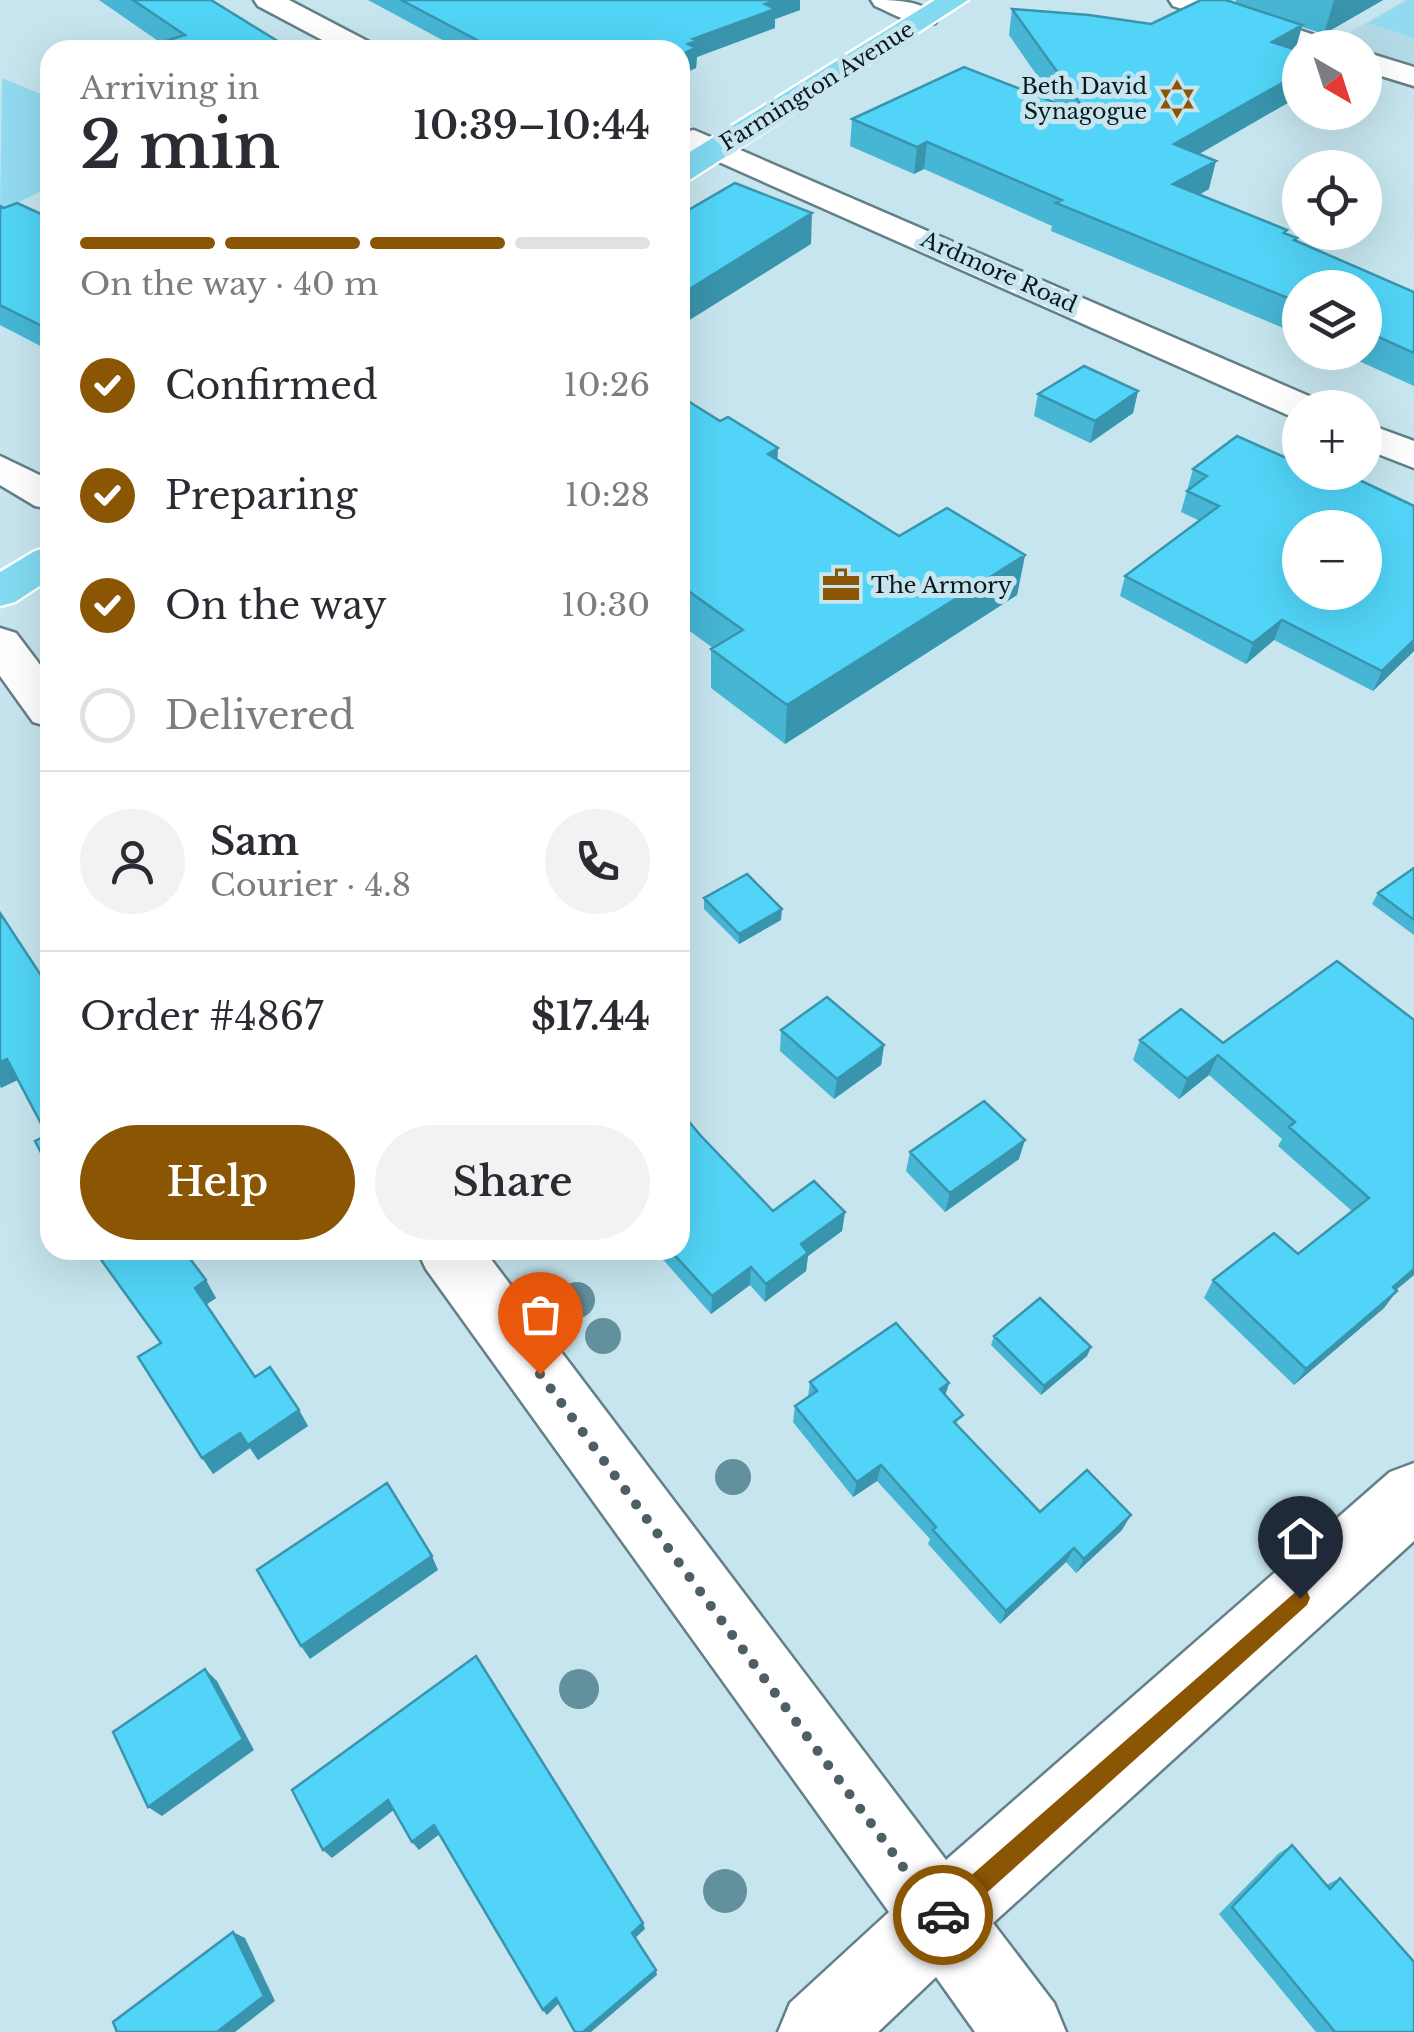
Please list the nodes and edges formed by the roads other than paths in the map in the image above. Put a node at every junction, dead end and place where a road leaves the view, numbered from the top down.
1 (268, 0) edge
2 (954, 0) edge
3 (1183, 0) edge
4 (910, 7) edge
5 (1282, 33) edge
6 (344, 40) edge
7 (1382, 67) edge
8 (1414, 77) edge
9 (698, 145) edge
10 (1282, 398) edge
11 (1382, 442) edge
12 (1414, 456) edge
13 (0, 468) edge
14 (40, 491) edge
15 (40, 534) edge
16 (0, 559) edge
17 (40, 566) edge
18 (0, 592) edge
19 (0, 643) edge
20 (40, 697) edge
21 (455, 1260) edge
22 (1414, 1496) edge
23 (941, 1917) junction
24 (819, 2032) edge
25 (1025, 2032) edge

1 - 6 street
2 - 4 main road, Farmington Avenue
3 - 5 street
4 - 9 main road, Farmington Avenue
7 - 8 street
9 - 10 street, Ardmore Road
11 - 12 street
13 - 14 street
15 - 16 main road
17 - 18 main road
19 - 20 street
21 - 23 street
22 - 23 street
23 - 24 street
23 - 25 street

